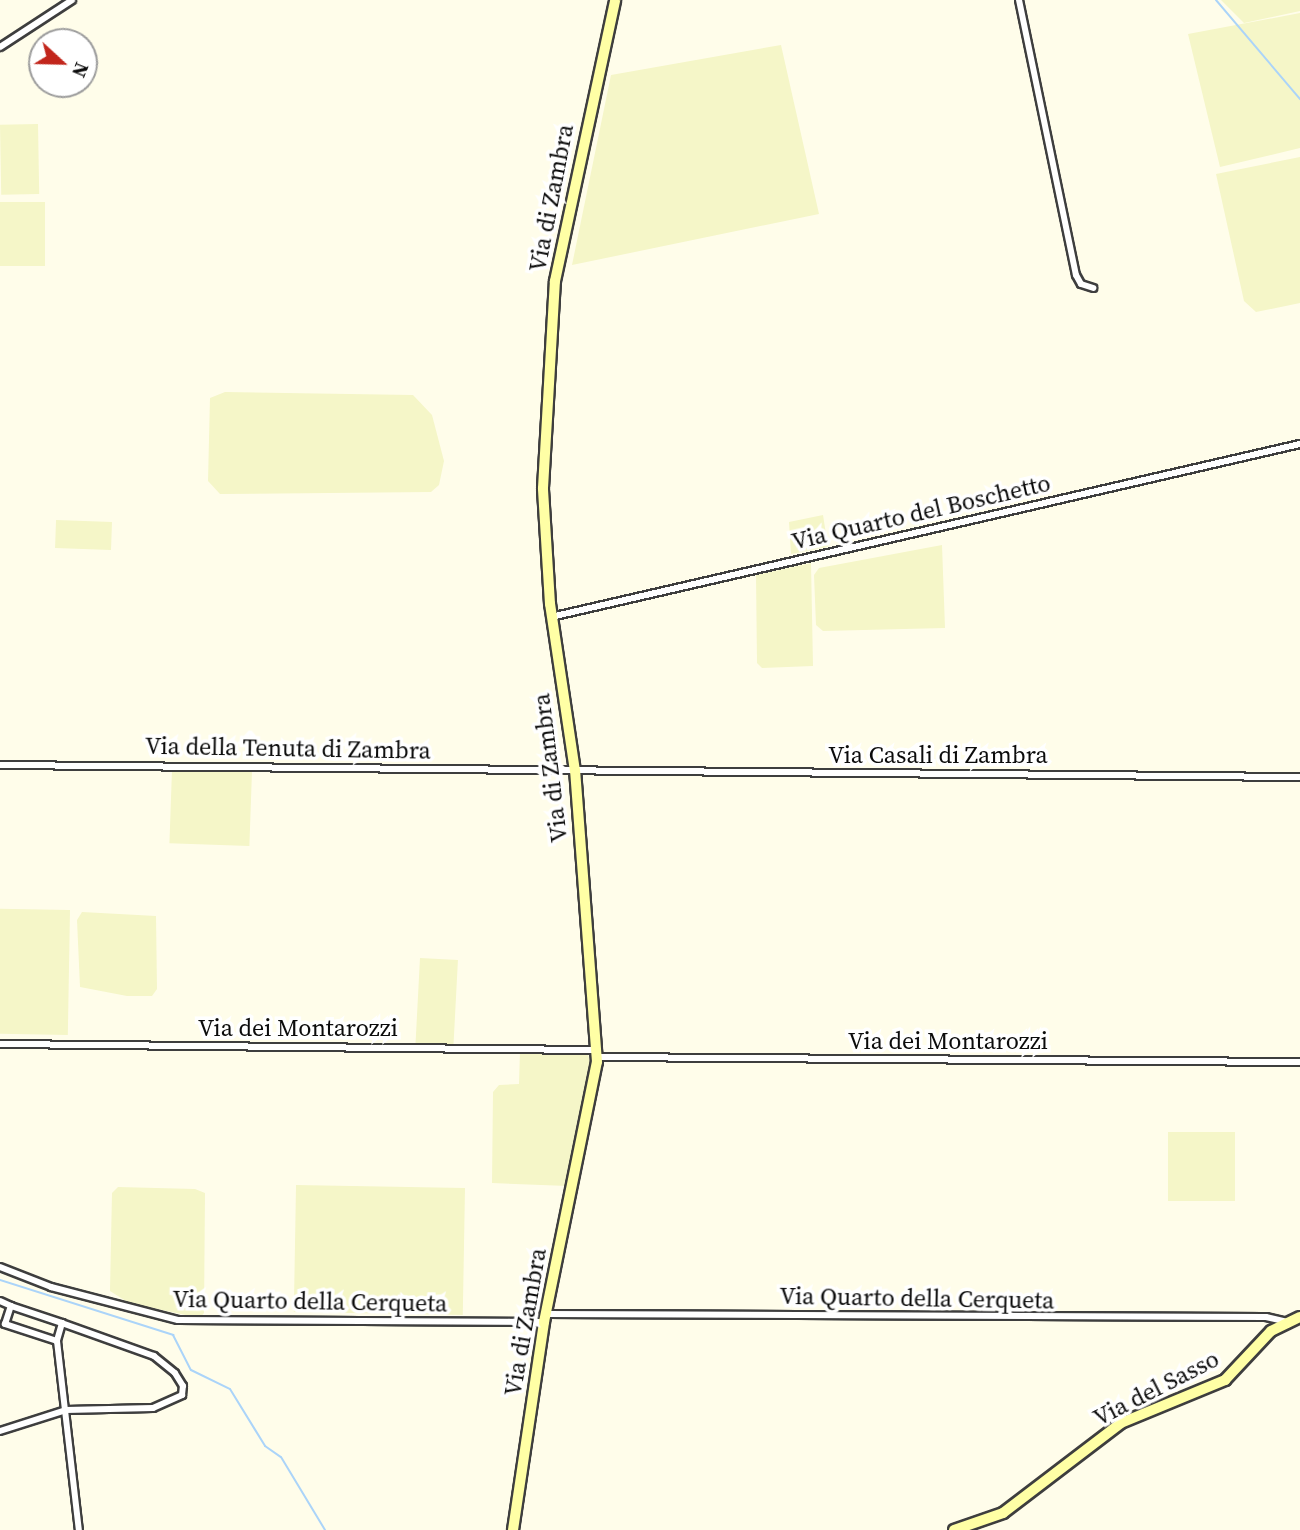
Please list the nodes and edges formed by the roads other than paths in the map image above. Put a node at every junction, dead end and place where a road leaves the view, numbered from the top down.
1 (72, 0) edge
2 (1019, 0) edge
3 (617, 1) edge
4 (0, 47) edge
5 (1093, 288) dead end
6 (1300, 444) edge
7 (551, 617) junction
8 (0, 765) edge
9 (575, 771) junction
10 (1300, 777) edge
11 (0, 1044) edge
12 (597, 1053) junction
13 (1300, 1062) edge
14 (0, 1267) edge
15 (0, 1301) edge
16 (10, 1306) junction
17 (1300, 1317) edge
18 (545, 1318) junction
19 (1287, 1322) junction
20 (62, 1323) junction
21 (2, 1325) edge
22 (57, 1341) junction
23 (66, 1410) junction
24 (0, 1430) edge
25 (79, 1530) edge
26 (513, 1530) edge
27 (954, 1530) edge

1 - 4 street
2 - 5 street
3 - 7 street, Via di Zambra
6 - 7 street, Via Quarto del Boschetto
7 - 9 street, Via di Zambra
8 - 9 street, Via della Tenuta di Zambra
9 - 10 street, Via Casali di Zambra
9 - 12 street, Via di Zambra
11 - 12 street, Via dei Montarozzi
12 - 13 street, Via dei Montarozzi
12 - 18 street, Via di Zambra
14 - 18 street, Via Quarto della Cerqueta
15 - 16 street
16 - 20 street
16 - 21 street
17 - 19 street, Via del Sasso
18 - 19 street, Via Quarto della Cerqueta
18 - 26 street, Via di Zambra
19 - 27 street, Via del Sasso
20 - 22 street
20 - 23 street
21 - 22 street
22 - 23 street
23 - 24 street
23 - 25 street

